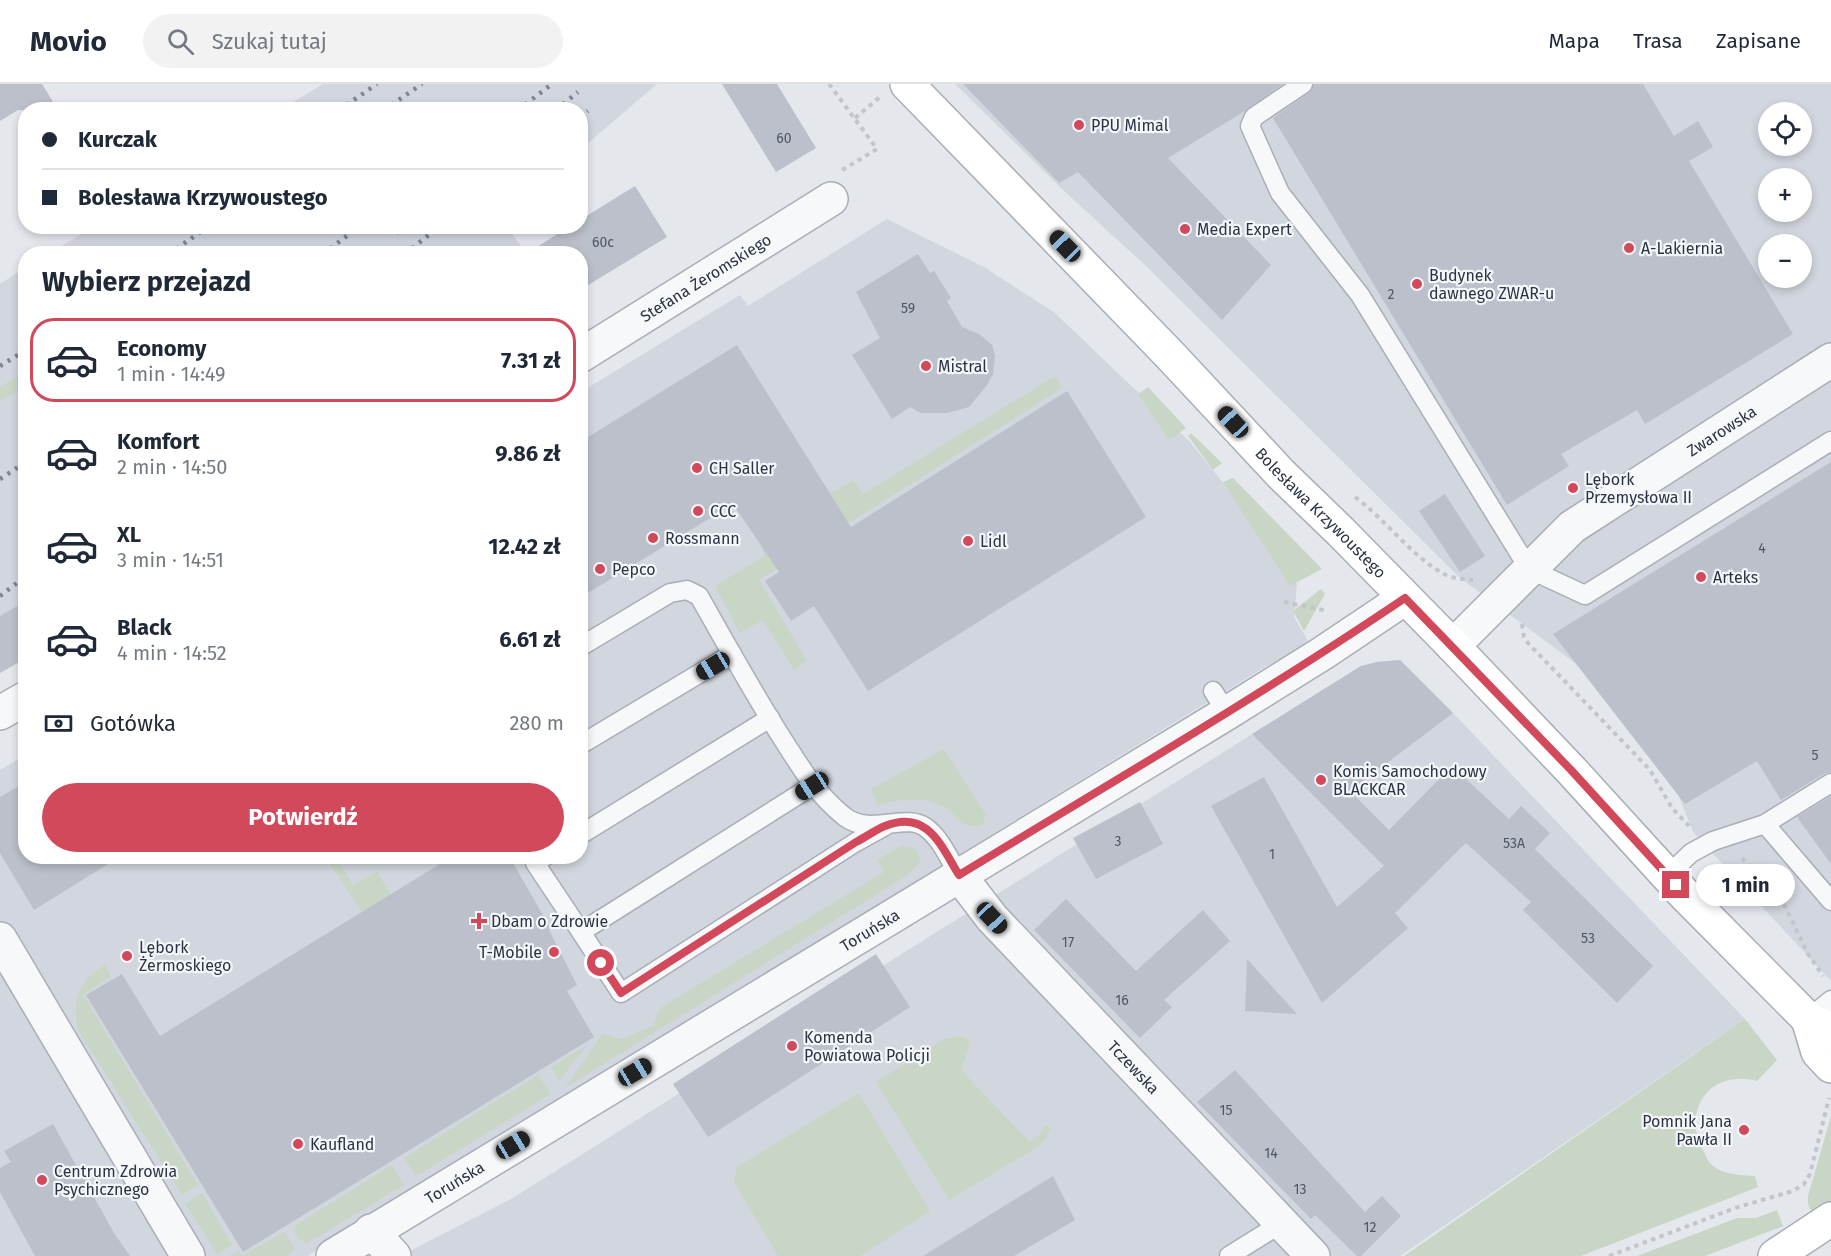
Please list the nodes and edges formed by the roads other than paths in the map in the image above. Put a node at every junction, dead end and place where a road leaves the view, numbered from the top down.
1 (1303, 84) edge
2 (895, 89) edge
3 (831, 199) dead end
4 (588, 351) edge
5 (1831, 360) edge
6 (1831, 441) edge
7 (1529, 569) junction
8 (1405, 598) junction
9 (588, 642) edge
10 (1453, 646) junction
11 (732, 654) junction
12 (18, 703) edge
13 (0, 714) edge
14 (770, 718) junction
15 (588, 740) edge
16 (1831, 783) edge
17 (812, 786) junction
18 (1765, 824) junction
19 (886, 825) junction
20 (588, 830) edge
21 (540, 864) edge
22 (959, 875) junction
23 (1667, 876) junction
24 (1831, 901) edge
25 (581, 932) junction
26 (0, 939) edge
27 (1823, 1016) edge
28 (1831, 1066) edge
29 (1831, 1219) edge
30 (1282, 1223) junction
31 (370, 1231) junction
32 (188, 1256) edge
33 (333, 1256) edge
34 (394, 1256) edge
35 (1229, 1256) edge
36 (1312, 1256) edge
37 (1775, 1256) edge

1 - 7 lane
2 - 8 main road, Bolesława Krzywoustego
3 - 4 street, Stefana Żeromskiego
5 - 7 street, Zwarowska
6 - 7 lane
7 - 10 street, Zwarowska
8 - 10 main road, Bolesława Krzywoustego
8 - 22 street, Toruńska
9 - 11 lane
10 - 23 main road, Bolesława Krzywoustego
11 - 14 lane
11 - 15 lane
12 - 13 street
14 - 17 lane
14 - 20 lane
16 - 18 lane
17 - 19 lane
17 - 25 lane
18 - 23 lane
18 - 24 lane
19 - 22 lane
19 - 25 lane
21 - 25 lane
22 - 30 street, Tczewska
22 - 31 street, Toruńska
23 - 27 main road, Bolesława Krzywoustego
26 - 32 street
27 - 28 main road, Bolesława Krzywoustego
29 - 37 main road
30 - 35 lane
30 - 36 street, Tczewska
31 - 33 street, Toruńska
31 - 34 street

